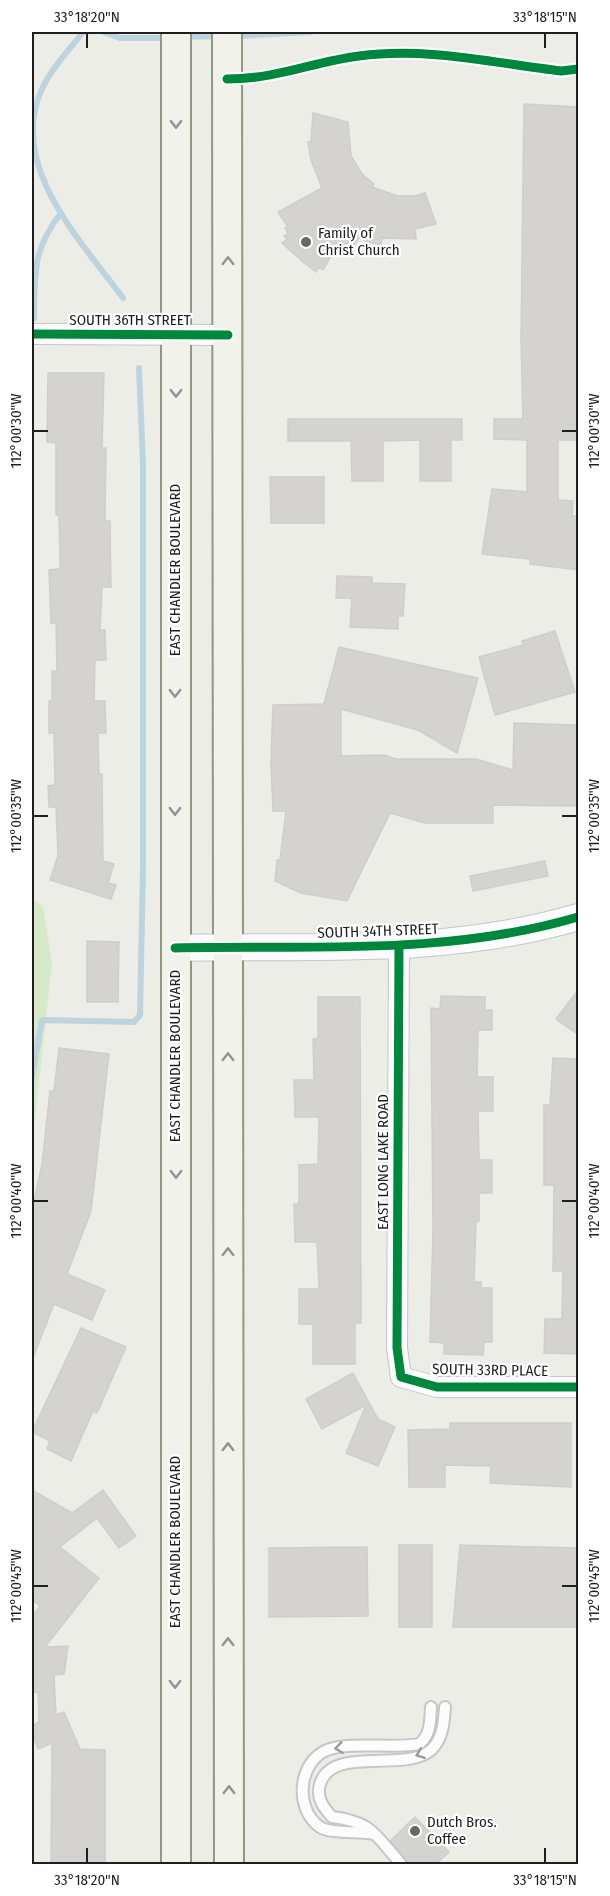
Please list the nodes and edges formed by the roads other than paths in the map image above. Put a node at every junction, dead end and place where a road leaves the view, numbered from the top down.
1 (176, 32) edge
2 (227, 32) edge
3 (32, 334) edge
4 (176, 335) junction
5 (228, 335) junction
6 (579, 917) edge
7 (399, 946) junction
8 (228, 947) junction
9 (175, 948) junction
10 (401, 1377) joint
11 (579, 1387) edge
12 (431, 1707) dead end
13 (446, 1707) dead end
14 (374, 1834) junction
15 (176, 1864) edge
16 (229, 1864) edge
17 (401, 1864) edge

1 -> 4 main road, EAST CHANDLER BOULEVARD
5 -> 2 main road
3 - 4 street, SOUTH 36TH STREET
4 - 5 street, SOUTH 36TH STREET
4 -> 9 main road, EAST CHANDLER BOULEVARD
5 - 8 main road
6 - 7 street, SOUTH 34TH STREET
7 - 8 street, SOUTH 34TH STREET
7 - 10 street, EAST LONG LAKE ROAD
8 - 9 street, SOUTH 34TH STREET
16 -> 8 main road
9 -> 15 main road, EAST CHANDLER BOULEVARD
10 - 11 street, SOUTH 33RD PLACE
12 -> 14 lane
13 -> 14 lane
14 - 17 lane

